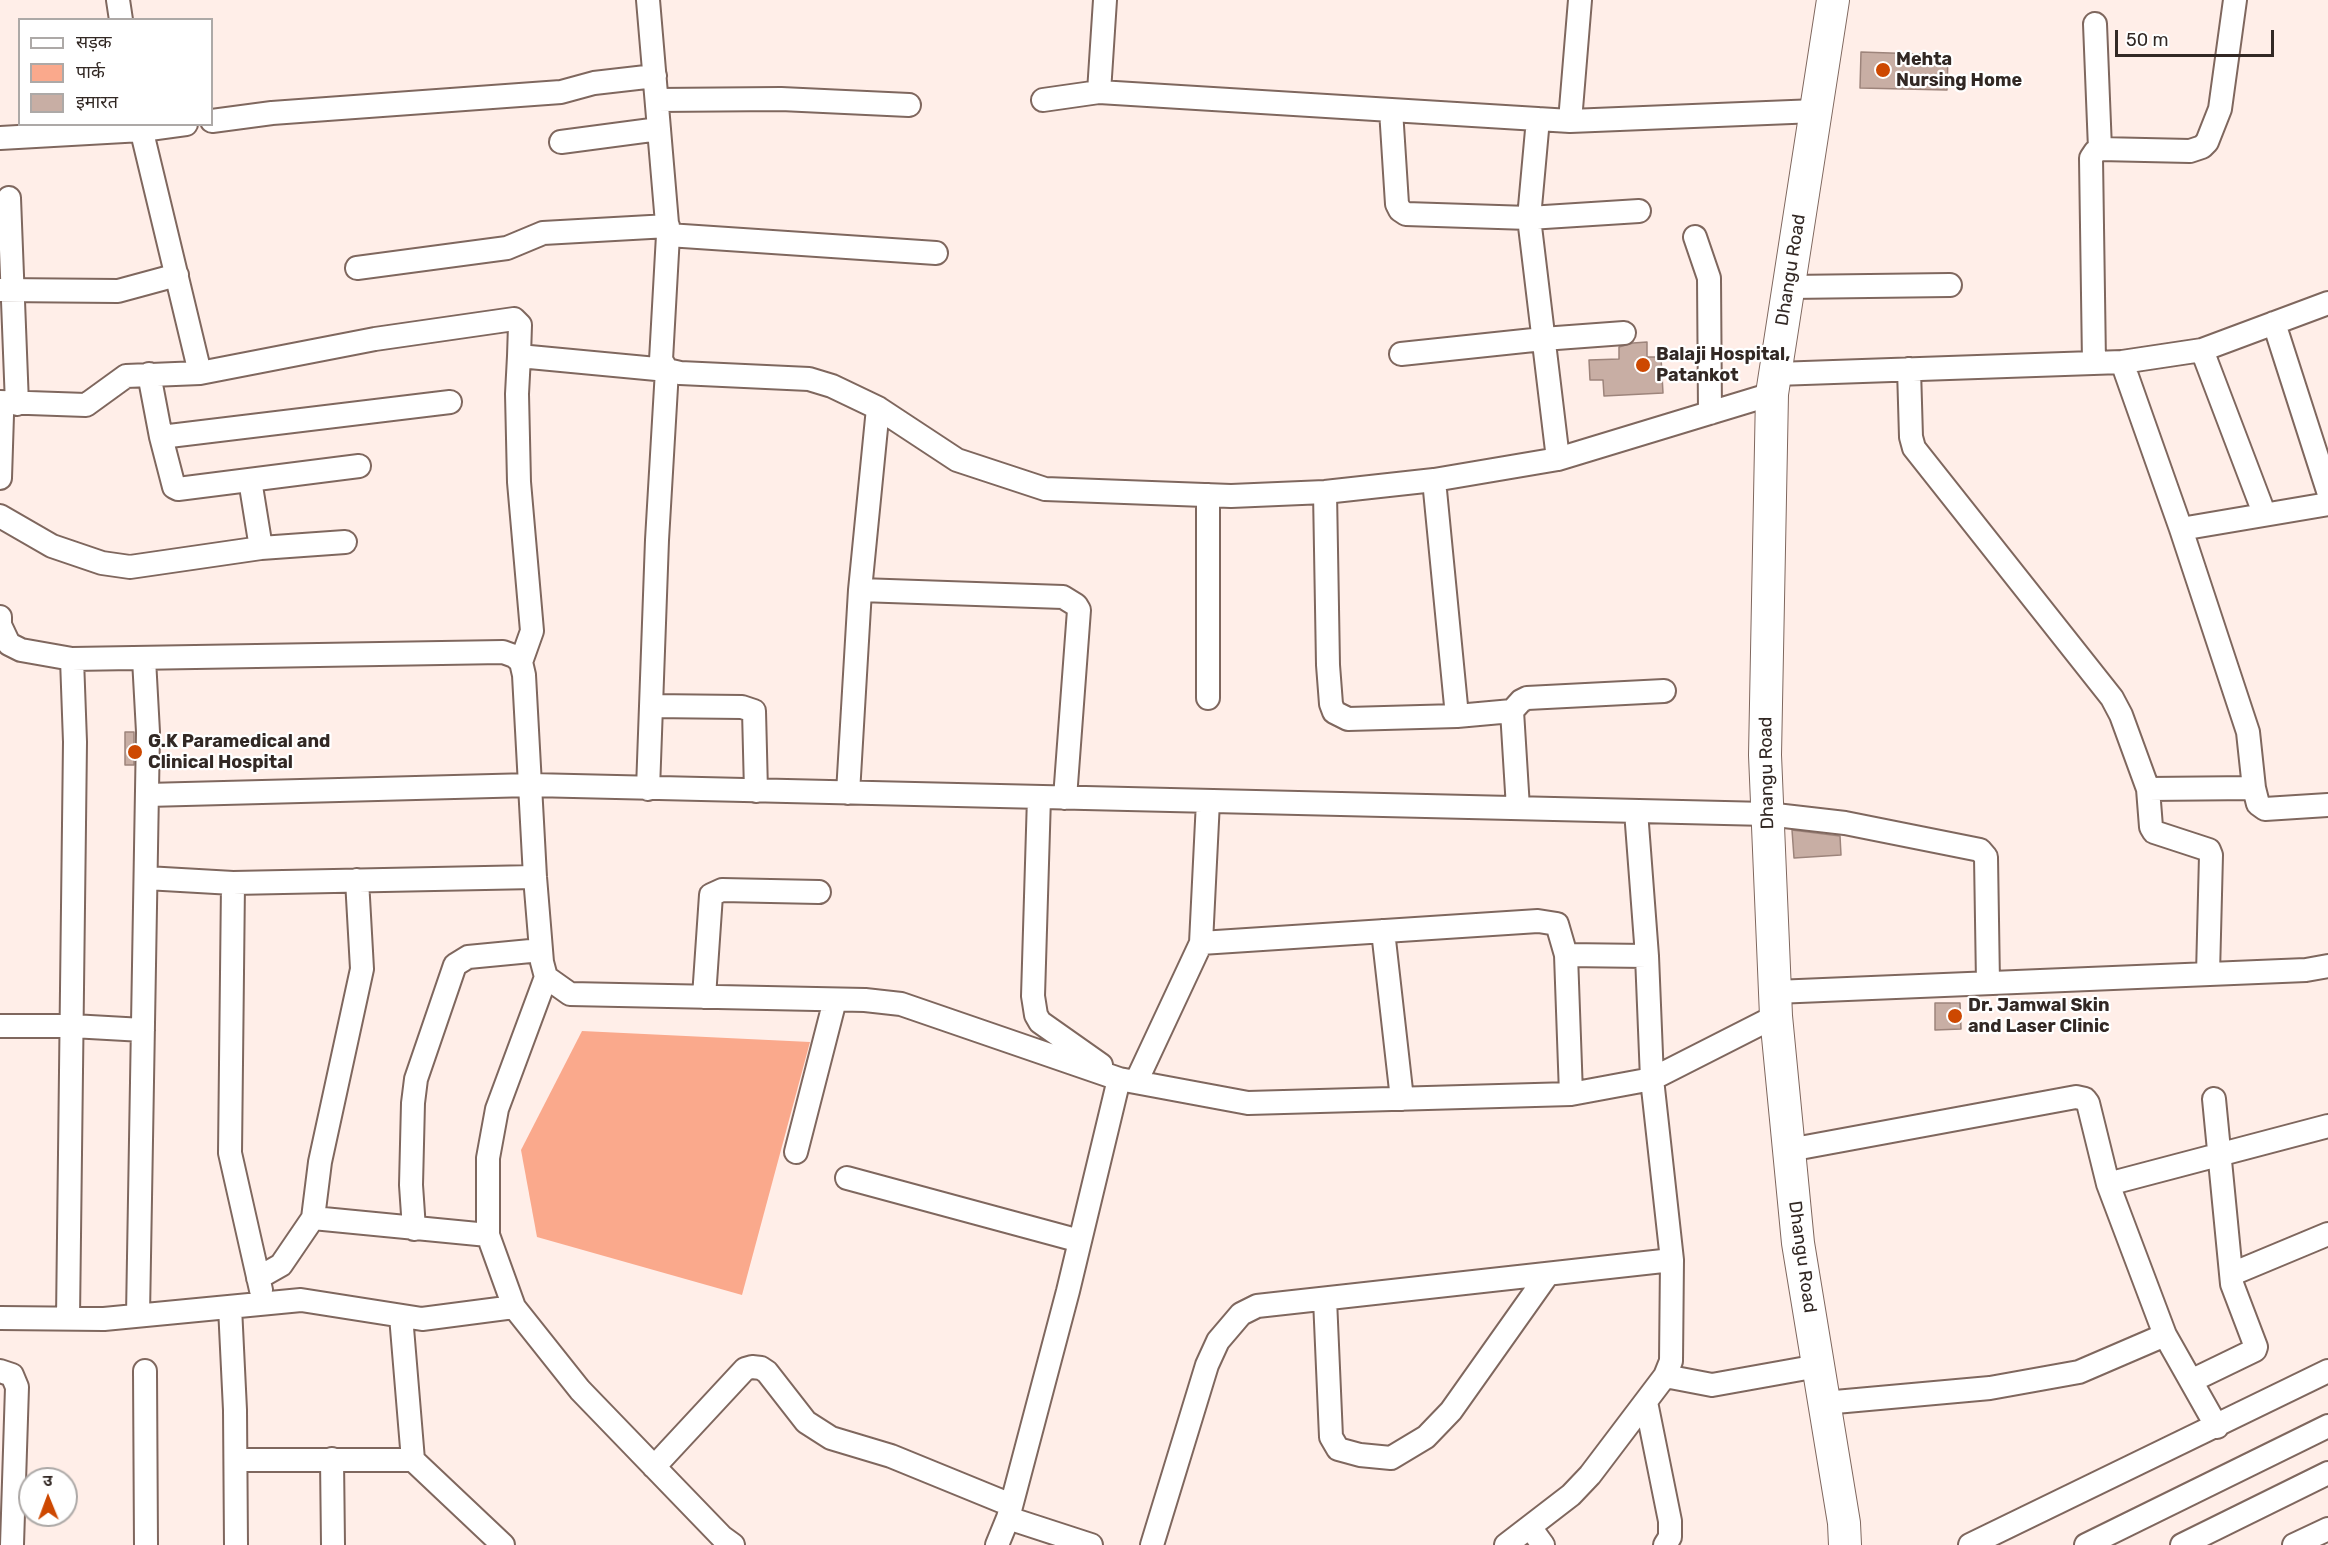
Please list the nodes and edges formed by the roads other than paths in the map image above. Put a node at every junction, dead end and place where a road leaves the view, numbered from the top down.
1 (118, 0) edge
2 (648, 0) edge
3 (1105, 0) edge
4 (1580, 0) edge
5 (1833, 0) edge
6 (2235, 0) edge
7 (121, 18) edge
8 (2095, 24) dead end
9 (655, 76) junction
10 (1099, 93) junction
11 (657, 100) junction
12 (1043, 100) dead end
13 (909, 105) dead end
14 (1391, 110) junction
15 (1816, 111) junction
16 (1538, 119) junction
17 (213, 121) edge
18 (1570, 121) junction
19 (156, 126) edge
20 (141, 127) edge
21 (659, 129) junction
22 (0, 138) edge
23 (561, 142) dead end
24 (2100, 149) junction
25 (9, 198) dead end
26 (1639, 211) dead end
27 (1529, 218) junction
28 (668, 230) junction
29 (1695, 237) dead end
30 (936, 253) dead end
31 (357, 268) dead end
32 (177, 274) junction
33 (1950, 285) dead end
34 (1789, 287) junction
35 (7, 290) edge
36 (2328, 303) edge
37 (2274, 323) junction
38 (1624, 333) dead end
39 (1543, 339) junction
40 (2202, 350) junction
41 (1401, 354) dead end
42 (519, 356) junction
43 (2094, 362) junction
44 (2122, 362) junction
45 (1909, 369) junction
46 (667, 370) junction
47 (200, 373) junction
48 (149, 374) junction
49 (1774, 384) junction
50 (450, 402) dead end
51 (6, 405) edge
52 (878, 408) junction
53 (1710, 413) junction
54 (161, 437) junction
55 (1557, 459) junction
56 (358, 466) dead end
57 (0, 478) edge
58 (250, 480) junction
59 (1434, 480) junction
60 (2328, 491) edge
61 (1325, 492) junction
62 (1208, 495) junction
63 (2328, 504) edge
64 (2264, 513) junction
65 (0, 516) edge
66 (2181, 529) junction
67 (345, 542) dead end
68 (261, 548) junction
69 (861, 590) junction
70 (0, 617) edge
71 (5, 645) edge
72 (72, 659) junction
73 (144, 659) junction
74 (521, 662) junction
75 (1664, 691) dead end
76 (1208, 698) dead end
77 (651, 706) junction
78 (1512, 711) junction
79 (1457, 716) junction
80 (531, 786) junction
81 (2254, 788) junction
82 (648, 789) junction
83 (2148, 789) junction
84 (756, 791) junction
85 (848, 793) junction
86 (147, 795) junction
87 (1039, 797) junction
88 (1065, 798) junction
89 (1208, 801) junction
90 (2328, 805) edge
91 (1518, 808) junction
92 (1636, 811) junction
93 (1767, 814) junction
94 (535, 877) junction
95 (146, 878) junction
96 (357, 880) junction
97 (234, 883) junction
98 (819, 892) dead end
99 (1383, 931) junction
100 (1201, 943) junction
101 (541, 950) junction
102 (1566, 955) junction
103 (1647, 956) junction
104 (2328, 966) edge
105 (2208, 974) junction
106 (546, 977) junction
107 (1988, 983) junction
108 (705, 997) junction
109 (835, 1000) junction
110 (1775, 1004) junction
111 (0, 1026) edge
112 (72, 1026) junction
113 (143, 1030) junction
114 (1652, 1079) junction
115 (1127, 1080) junction
116 (1571, 1094) junction
117 (1402, 1099) junction
118 (2214, 1099) dead end
119 (2328, 1126) edge
120 (1789, 1150) junction
121 (796, 1152) dead end
122 (2221, 1154) junction
123 (847, 1178) dead end
124 (2108, 1184) junction
125 (313, 1218) junction
126 (414, 1229) junction
127 (2328, 1234) edge
128 (489, 1235) junction
129 (1080, 1241) junction
130 (1672, 1260) junction
131 (1548, 1274) junction
132 (2232, 1274) junction
133 (258, 1278) junction
134 (1325, 1299) junction
135 (264, 1304) junction
136 (230, 1306) junction
137 (514, 1307) junction
138 (138, 1316) junction
139 (401, 1316) junction
140 (0, 1318) edge
141 (68, 1318) junction
142 (2165, 1335) junction
143 (1818, 1366) junction
144 (0, 1371) edge
145 (145, 1371) dead end
146 (2328, 1371) edge
147 (1665, 1376) junction
148 (2191, 1381) junction
149 (1646, 1402) junction
150 (1824, 1403) junction
151 (2217, 1426) junction
152 (2328, 1426) edge
153 (332, 1459) junction
154 (236, 1460) junction
155 (413, 1460) junction
156 (654, 1467) junction
157 (2328, 1473) edge
158 (1010, 1511) junction
159 (1530, 1527) junction
160 (2328, 1528) edge
161 (12, 1545) edge
162 (146, 1545) edge
163 (236, 1545) edge
164 (333, 1545) edge
165 (503, 1545) edge
166 (733, 1545) edge
167 (997, 1545) edge
168 (1091, 1545) edge
169 (1152, 1545) edge
170 (1506, 1545) edge
171 (1543, 1545) edge
172 (1665, 1545) edge
173 (1845, 1545) edge
174 (1970, 1545) edge
175 (2086, 1545) edge
176 (2182, 1545) edge
177 (2294, 1545) edge

1 - 7 street
2 - 9 street
3 - 10 street
4 - 18 street
5 - 15 street, Dhangu Road
6 - 24 street
8 - 24 street
9 - 11 street
9 - 17 street
10 - 12 street
10 - 14 street
11 - 13 street
11 - 21 street
14 - 16 street
14 - 27 street
15 - 18 street
15 - 34 street, Dhangu Road
16 - 18 street
16 - 27 street
19 - 20 street
20 - 22 street
20 - 32 street
21 - 23 street
21 - 28 street
24 - 43 street
25 - 35 street
26 - 27 street
27 - 39 street
28 - 30 street
28 - 31 street
28 - 46 street
29 - 53 street
32 - 35 street
32 - 47 street
33 - 34 street
34 - 49 street, Dhangu Road
35 - 51 street
36 - 37 street
37 - 40 street
37 - 60 street
38 - 39 street
39 - 41 street
39 - 55 street
40 - 44 street
40 - 64 street
42 - 46 street
42 - 47 street
42 - 74 street
43 - 44 street
43 - 45 street
44 - 66 street
45 - 49 street
45 - 83 street
46 - 52 street
46 - 77 street
47 - 48 street
48 - 51 street
48 - 54 street
49 - 53 street
49 - 93 street, Dhangu Road
50 - 54 street
51 - 57 street
52 - 62 street
52 - 69 street
53 - 55 street
54 - 58 street
55 - 59 street
56 - 58 street
58 - 68 street
59 - 61 street
59 - 79 street
61 - 62 street
61 - 79 street
62 - 76 street
63 - 64 street
64 - 66 street
65 - 68 street
66 - 81 street
67 - 68 street
69 - 85 street
69 - 88 street
70 - 71 street
71 - 72 street
72 - 73 street
72 - 112 street
73 - 74 street
73 - 86 street
74 - 80 street
75 - 78 street
77 - 82 street
77 - 84 street
78 - 79 street
78 - 91 street
80 - 82 street
80 - 86 street
80 - 94 street
81 - 83 street
81 - 90 street
82 - 84 street
83 - 105 street
84 - 85 street
85 - 87 street
86 - 95 street
87 - 88 street
87 - 115 street
88 - 89 street
89 - 91 street
89 - 100 street
91 - 92 street
92 - 93 street
92 - 103 street
93 - 107 street
93 - 110 street, Dhangu Road
94 - 96 street
94 - 101 street
95 - 97 street
95 - 113 street
96 - 97 street
96 - 125 street
97 - 133 street
98 - 108 street
99 - 100 street
99 - 102 street
99 - 117 street
100 - 115 street
101 - 106 street
101 - 126 street
102 - 103 street
102 - 116 street
103 - 114 street
104 - 105 street
105 - 107 street
106 - 108 street
106 - 128 street
107 - 110 street
108 - 109 street
109 - 115 street
109 - 121 street
110 - 114 street
110 - 120 street, Dhangu Road
111 - 112 street
112 - 113 street
112 - 141 street
113 - 138 street
114 - 116 street
114 - 130 street
115 - 117 street
115 - 129 street
116 - 117 street
118 - 122 street
119 - 122 street
120 - 124 street
120 - 143 street, Dhangu Road
122 - 124 street
122 - 132 street
123 - 129 street
124 - 142 street
125 - 126 street
125 - 133 street
126 - 128 street
127 - 132 street
128 - 137 street
129 - 158 street
130 - 131 street
130 - 147 street
131 - 134 street
131 - 134 street
132 - 148 street
133 - 135 street
134 - 169 street
135 - 136 street
135 - 139 street
136 - 138 street
136 - 154 street
137 - 139 street
137 - 156 street
138 - 141 street
139 - 155 street
140 - 141 street
142 - 148 street
142 - 150 street
143 - 147 street
143 - 150 street, Dhangu Road
144 - 161 street
145 - 162 street
146 - 151 street
147 - 149 street
148 - 151 street
149 - 159 street
149 - 172 street
150 - 173 street, Dhangu Road
151 - 174 street
152 - 175 street
153 - 154 street
153 - 155 street
153 - 164 street
154 - 163 street
155 - 165 street
156 - 158 street
156 - 166 street
157 - 176 street
158 - 167 street
158 - 168 street
159 - 170 street
159 - 171 street
160 - 177 street

